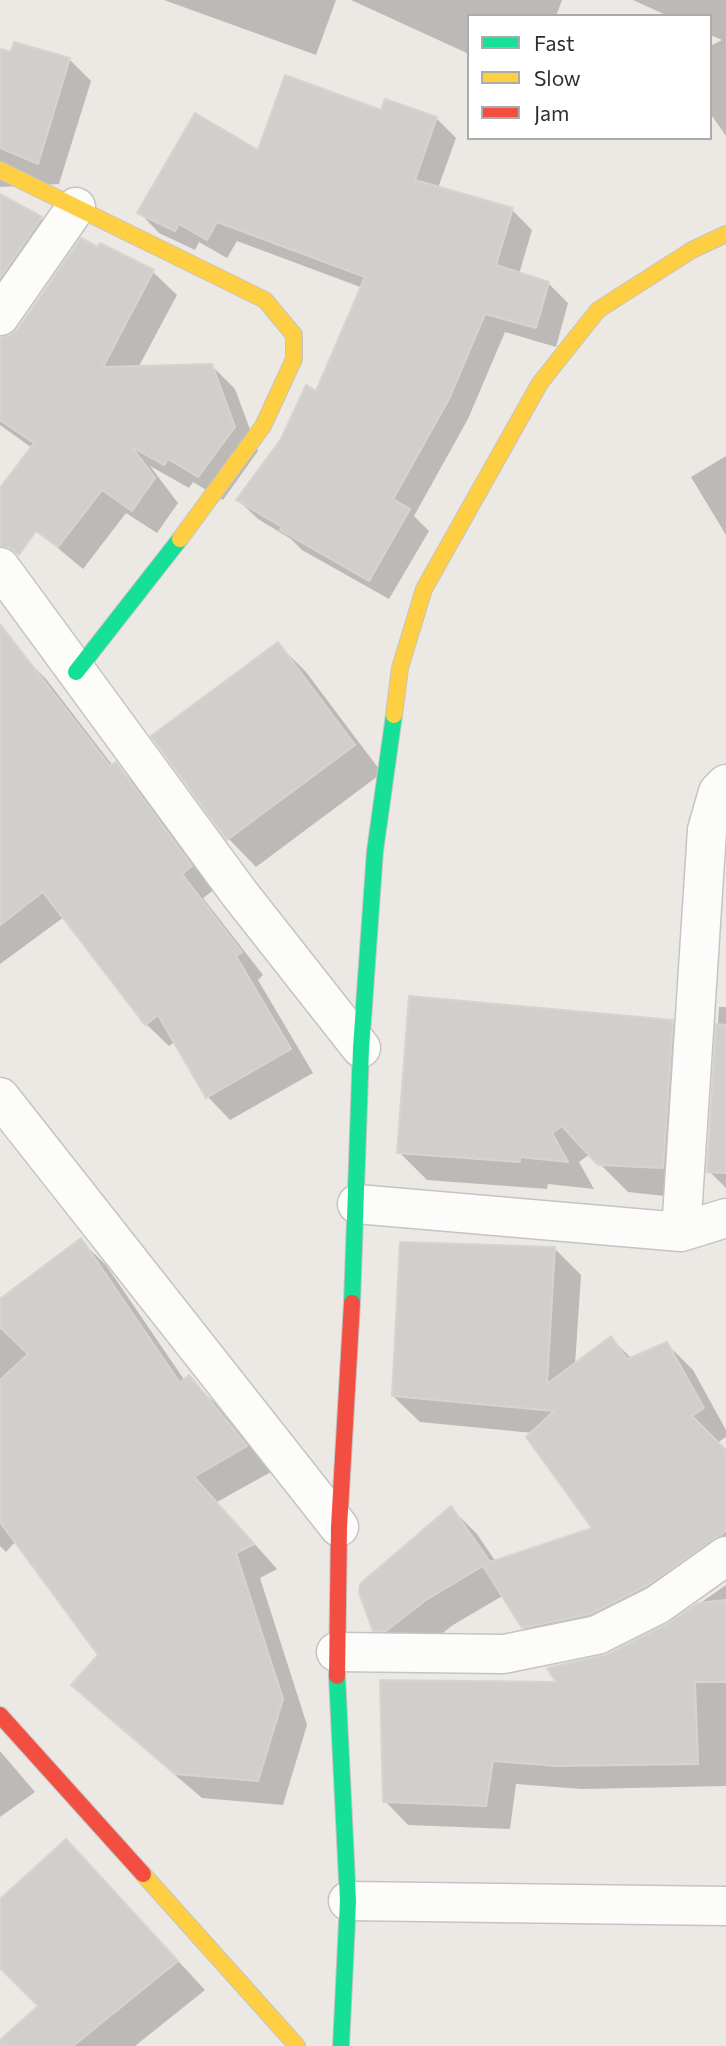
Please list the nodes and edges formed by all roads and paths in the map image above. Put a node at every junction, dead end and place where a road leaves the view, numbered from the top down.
1 (0, 170) edge
2 (76, 207) junction
3 (726, 234) edge
4 (0, 316) edge
5 (0, 566) edge
6 (76, 672) junction
7 (726, 783) edge
8 (361, 1048) junction
9 (0, 1097) edge
10 (357, 1204) junction
11 (726, 1219) edge
12 (681, 1232) junction
13 (339, 1527) junction
14 (726, 1556) edge
15 (336, 1652) junction
16 (0, 1715) edge
17 (348, 1901) junction
18 (726, 1906) edge
19 (297, 2046) edge
20 (341, 2046) edge

1 - 2 main road
2 - 4 street
2 - 6 main road
3 - 8 main road
5 - 6 street
6 - 8 street
7 - 12 street
8 - 10 main road
9 - 13 street
10 - 12 street
10 - 13 main road
11 - 12 street
13 - 15 main road
14 - 15 street
15 - 17 main road
16 - 19 main road
17 - 18 street
17 - 20 main road

